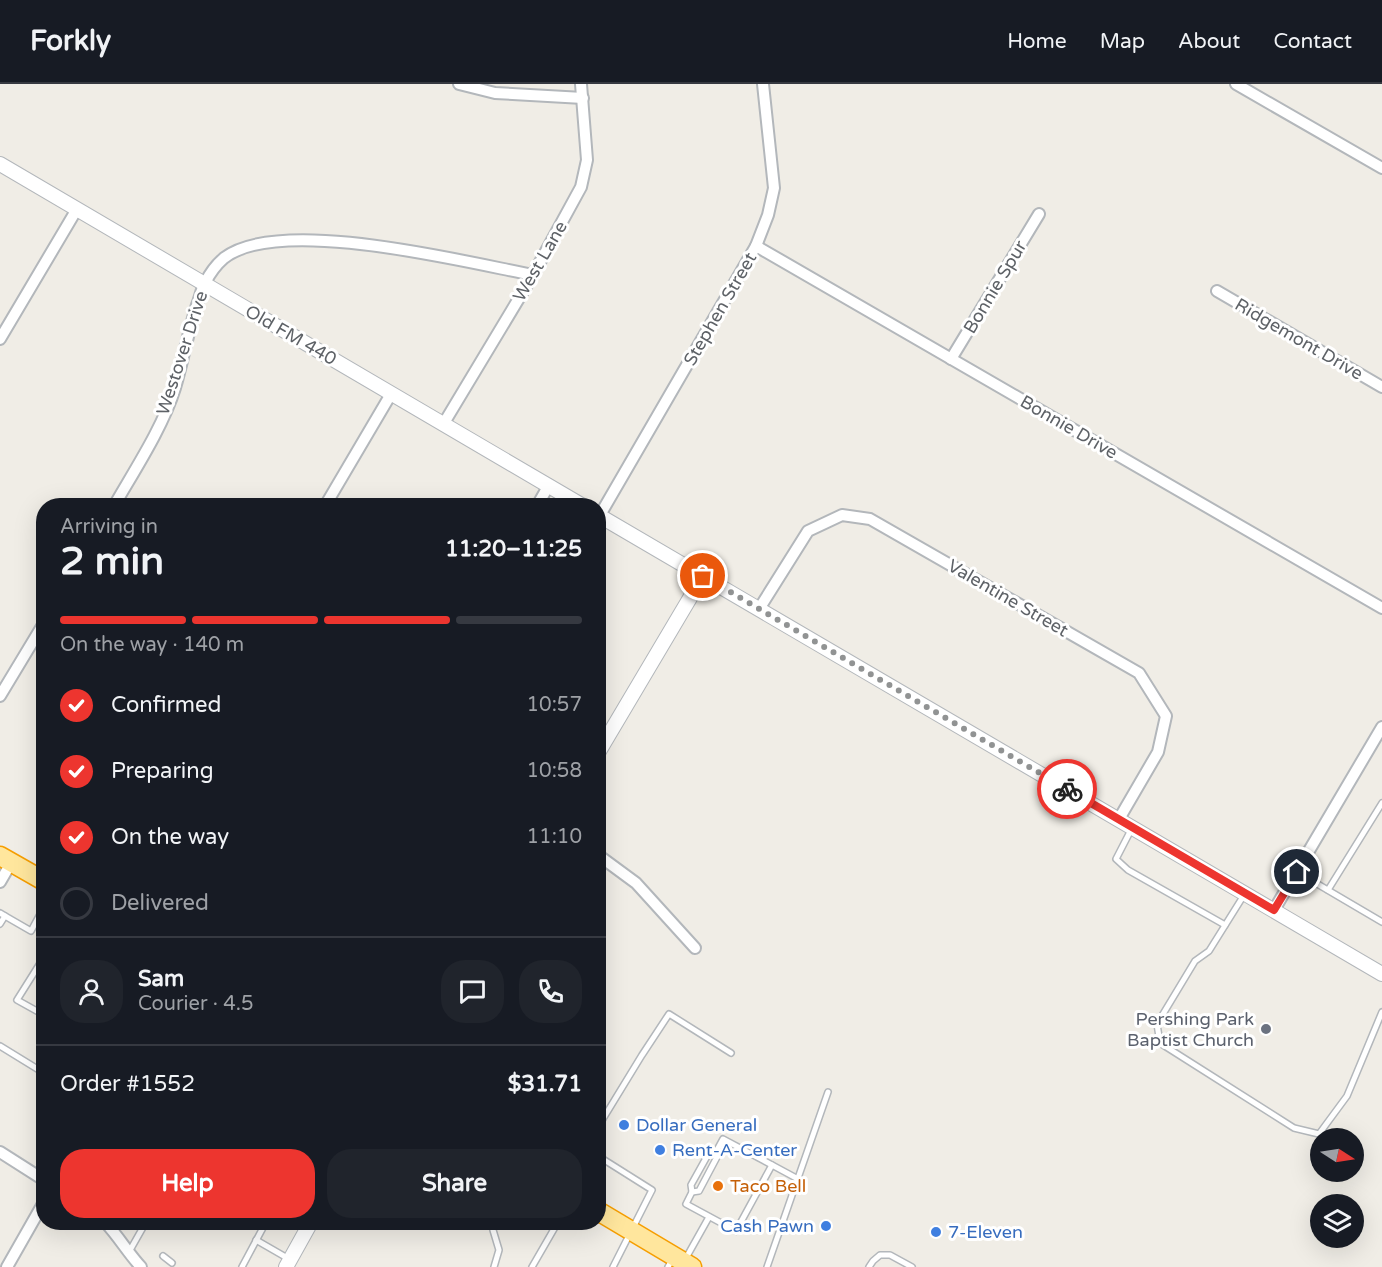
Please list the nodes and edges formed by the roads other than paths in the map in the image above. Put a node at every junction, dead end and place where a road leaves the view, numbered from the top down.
1 (459, 84) edge
2 (581, 84) edge
3 (763, 84) edge
4 (1236, 84) edge
5 (582, 98) junction
6 (0, 164) edge
7 (1382, 168) edge
8 (77, 209) junction
9 (1039, 214) dead end
10 (756, 246) junction
11 (533, 275) junction
12 (204, 284) junction
13 (1217, 291) dead end
14 (0, 339) edge
15 (951, 359) junction
16 (1382, 387) edge
17 (391, 394) junction
18 (444, 423) junction
19 (549, 485) junction
20 (118, 498) edge
21 (330, 498) edge
22 (542, 498) edge
23 (570, 498) edge
24 (606, 503) edge
25 (606, 519) edge
26 (703, 576) junction
27 (1382, 608) edge
28 (759, 609) junction
29 (36, 636) edge
30 (0, 696) edge
31 (1382, 728) edge
32 (606, 740) edge
33 (1382, 803) edge
34 (1119, 819) junction
35 (1132, 827) junction
36 (6, 859) edge
37 (606, 861) edge
38 (1297, 872) junction
39 (36, 876) edge
40 (0, 882) edge
41 (1328, 890) junction
42 (1245, 893) junction
43 (1274, 910) junction
44 (2, 915) edge
45 (36, 922) edge
46 (1382, 922) edge
47 (0, 924) edge
48 (1225, 925) junction
49 (694, 948) dead end
50 (36, 970) edge
51 (1382, 974) edge
52 (36, 1010) edge
53 (1382, 1012) edge
54 (0, 1046) edge
55 (731, 1053) dead end
56 (36, 1068) edge
57 (828, 1092) dead end
58 (606, 1113) edge
59 (717, 1150) junction
60 (0, 1152) edge
61 (606, 1161) edge
62 (772, 1165) junction
63 (36, 1175) edge
64 (798, 1179) junction
65 (692, 1192) junction
66 (36, 1216) edge
67 (606, 1216) edge
68 (709, 1217) junction
69 (112, 1230) edge
70 (142, 1230) edge
71 (262, 1230) edge
72 (307, 1230) edge
73 (493, 1230) edge
74 (553, 1230) edge
75 (630, 1231) junction
76 (256, 1240) junction
77 (128, 1254) junction
78 (163, 1256) dead end
79 (288, 1263) edge
80 (679, 1263) edge
81 (901, 1265) edge
82 (173, 1266) edge
83 (7, 1267) edge
84 (141, 1267) edge
85 (242, 1267) edge
86 (494, 1267) edge
87 (532, 1267) edge
88 (613, 1267) edge
89 (767, 1267) edge
90 (869, 1267) edge
91 (912, 1267) edge

1 - 5 street
2 - 5 street, West Lane
3 - 10 street, Stephen Street
4 - 7 street
5 - 11 street, West Lane
6 - 8 street, Old FM 440
8 - 12 street, Old FM 440
8 - 14 street
9 - 15 street, Bonnie Spur
10 - 15 street, Bonnie Drive
10 - 24 street, Stephen Street
11 - 12 street, Westover Drive
11 - 18 street, West Lane
12 - 17 street, Old FM 440
12 - 20 street, Westover Drive
13 - 16 street, Ridgemont Drive
15 - 27 street, Bonnie Drive
17 - 18 street, Old FM 440
17 - 21 street
18 - 19 street, Old FM 440
19 - 22 street
19 - 23 street, Old FM 440
25 - 26 street
26 - 28 street
26 - 32 street
28 - 34 street
28 - 34 street, Valentine Street
29 - 30 street
31 - 38 street
33 - 41 lane
34 - 35 street
35 - 42 street
35 - 48 lane
36 - 39 highway
36 - 40 street
37 - 49 street
38 - 41 lane
38 - 43 street
41 - 46 lane
42 - 43 street
42 - 48 lane
43 - 51 street
44 - 45 lane
44 - 47 lane
48 - 53 lane
50 - 52 lane
54 - 56 lane
55 - 58 lane
57 - 64 lane
59 - 62 lane
59 - 65 lane
59 - 65 lane
60 - 63 street
61 - 75 lane
62 - 64 lane
62 - 68 lane
64 - 89 lane
65 - 68 lane
66 - 83 street
67 - 75 highway
68 - 80 lane
69 - 77 street
70 - 77 lane
71 - 76 lane
72 - 79 street
73 - 86 lane
74 - 87 lane
75 - 80 highway
75 - 88 lane
76 - 79 lane
76 - 85 lane
77 - 84 street
78 - 82 lane
81 - 90 lane
81 - 91 lane

